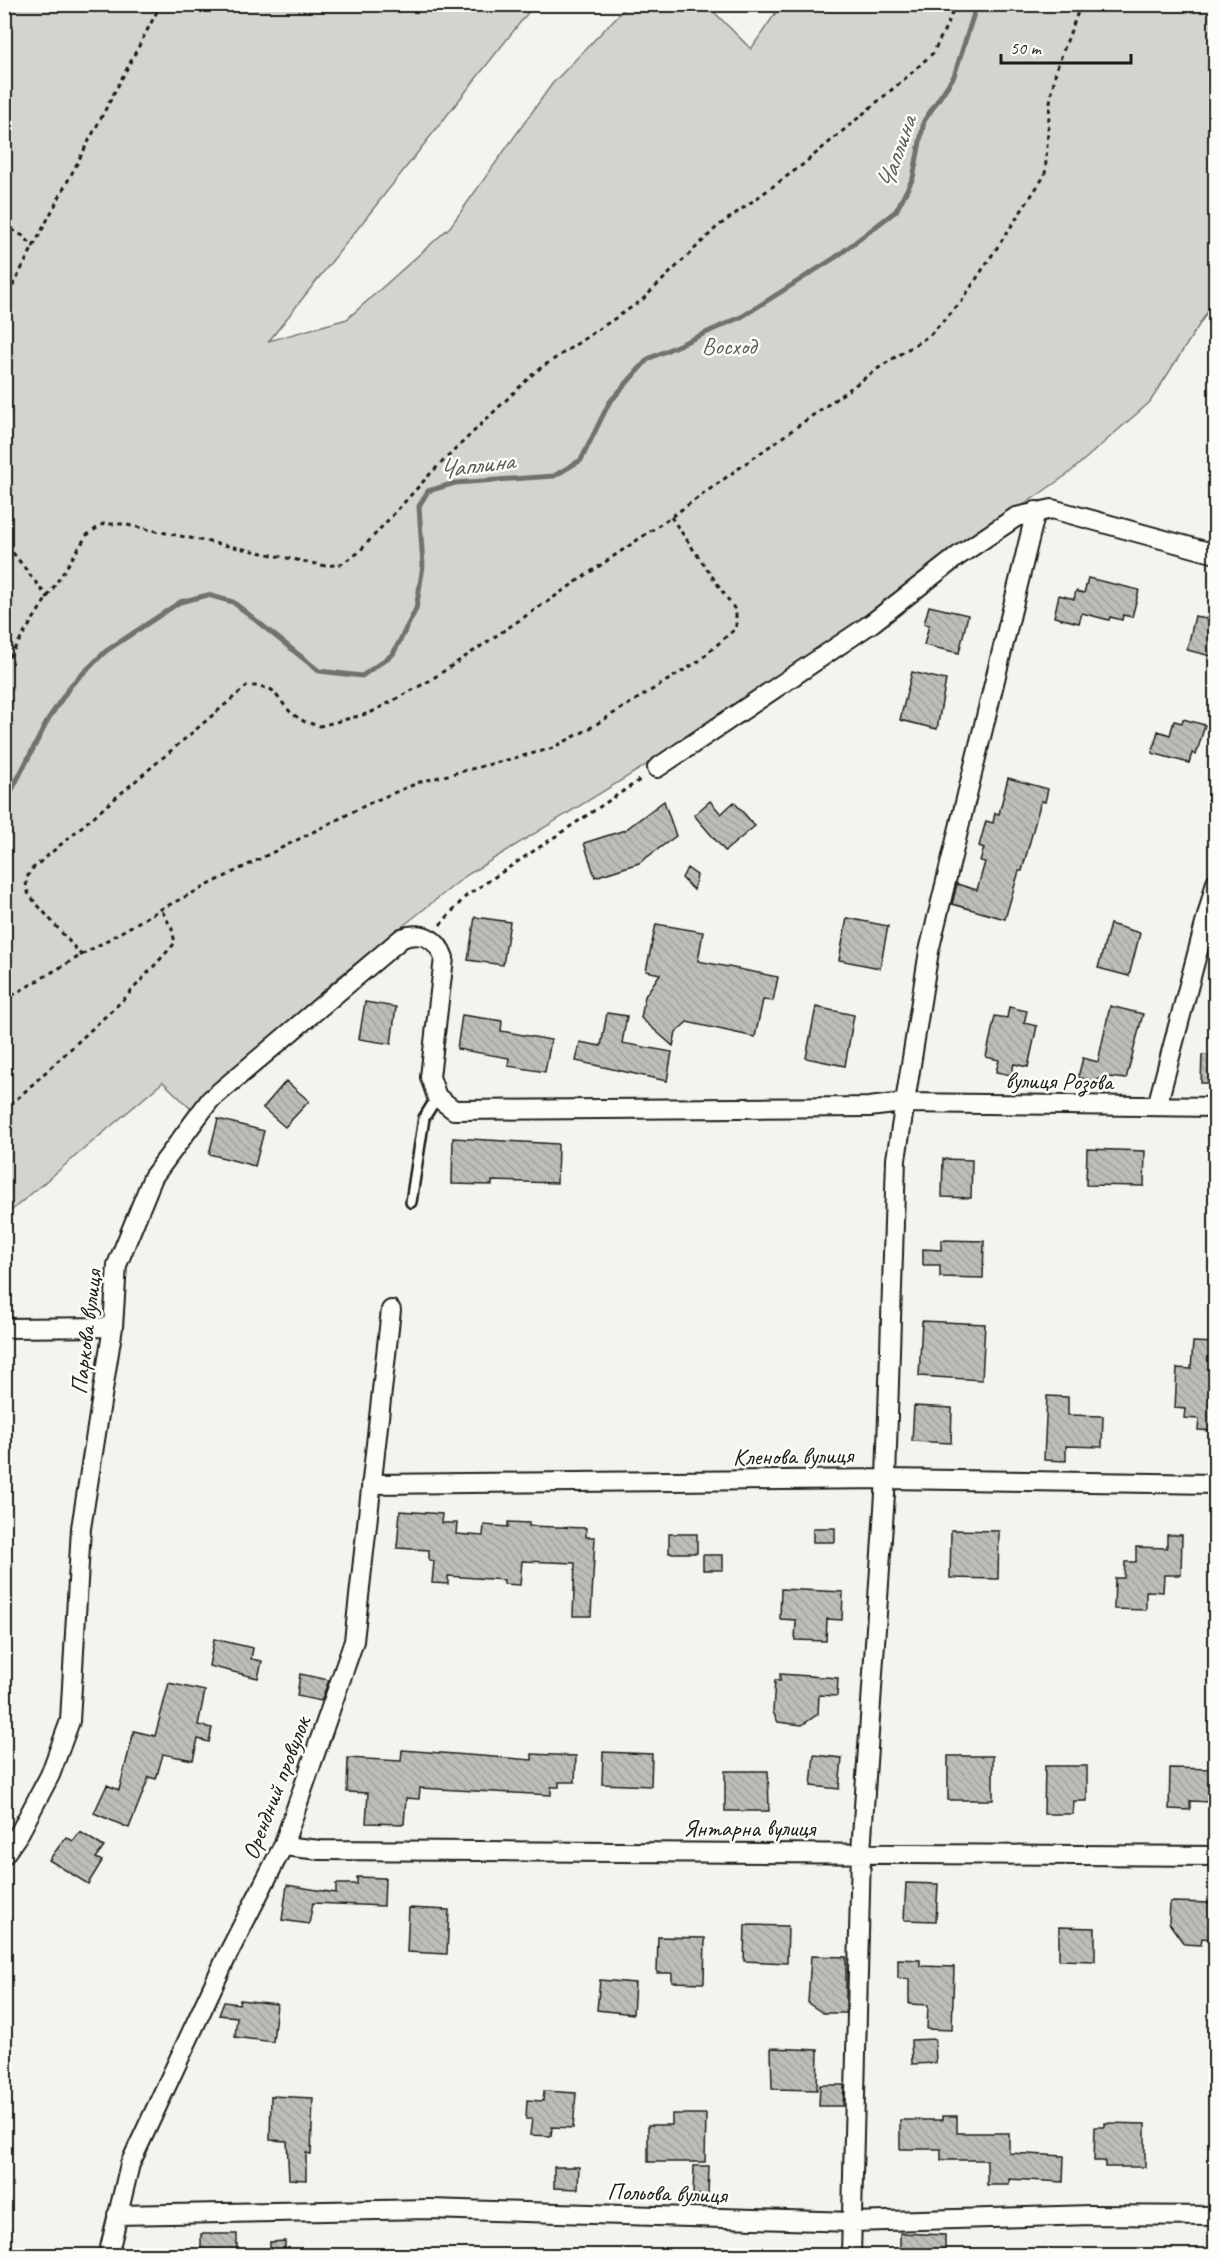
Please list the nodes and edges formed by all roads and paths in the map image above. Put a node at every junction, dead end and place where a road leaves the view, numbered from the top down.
1 (161, 4) edge
2 (955, 4) edge
3 (1081, 4) edge
4 (4, 225) edge
5 (34, 248) junction
6 (4, 302) edge
7 (1036, 511) junction
8 (671, 517) junction
9 (4, 537) edge
10 (1215, 554) edge
11 (48, 598) junction
12 (4, 665) edge
13 (657, 768) joint
14 (1215, 882) edge
15 (161, 909) junction
16 (428, 937) junction
17 (82, 956) junction
18 (4, 1000) edge
19 (437, 1097) junction
20 (903, 1103) junction
21 (1157, 1106) junction
22 (1215, 1107) edge
23 (4, 1111) edge
24 (411, 1202) dead end
25 (391, 1310) dead end
26 (113, 1327) junction
27 (4, 1328) edge
28 (886, 1479) junction
29 (371, 1484) junction
30 (1215, 1484) edge
31 (283, 1846) junction
32 (861, 1852) junction
33 (4, 1855) edge
34 (1215, 1856) edge
35 (117, 2215) junction
36 (1215, 2216) edge
37 (852, 2222) junction
38 (108, 2256) edge
39 (851, 2256) edge

1 - 5 path
2 - 11 path
3 - 8 path
4 - 5 path
5 - 6 path
7 - 10 street
7 - 13 street
7 - 20 street
8 - 15 path
8 - 17 path
9 - 11 path
11 - 12 path
13 - 16 path
14 - 21 street
15 - 17 path
15 - 23 path
16 - 19 street
16 - 26 street, Паркова вулиця
17 - 18 path
19 - 20 street, вулиця Розова
19 - 24 lane
20 - 21 street, вулиця Розова
20 - 28 street
21 - 22 street, вулиця Розова
25 - 29 street, Орендний провулок
26 - 27 street
26 - 33 street, Паркова вулиця
28 - 29 street, Кленова вулиця
28 - 30 street, Кленова вулиця
28 - 32 street
29 - 31 street, Орендний провулок
31 - 32 street, Янтарна вулиця
31 - 35 street, Орендний провулок
32 - 34 street, Янтарна вулиця
32 - 37 street
35 - 37 street, Польова вулиця
35 - 38 street, Орендний провулок
36 - 37 street, Польова вулиця
37 - 39 street

